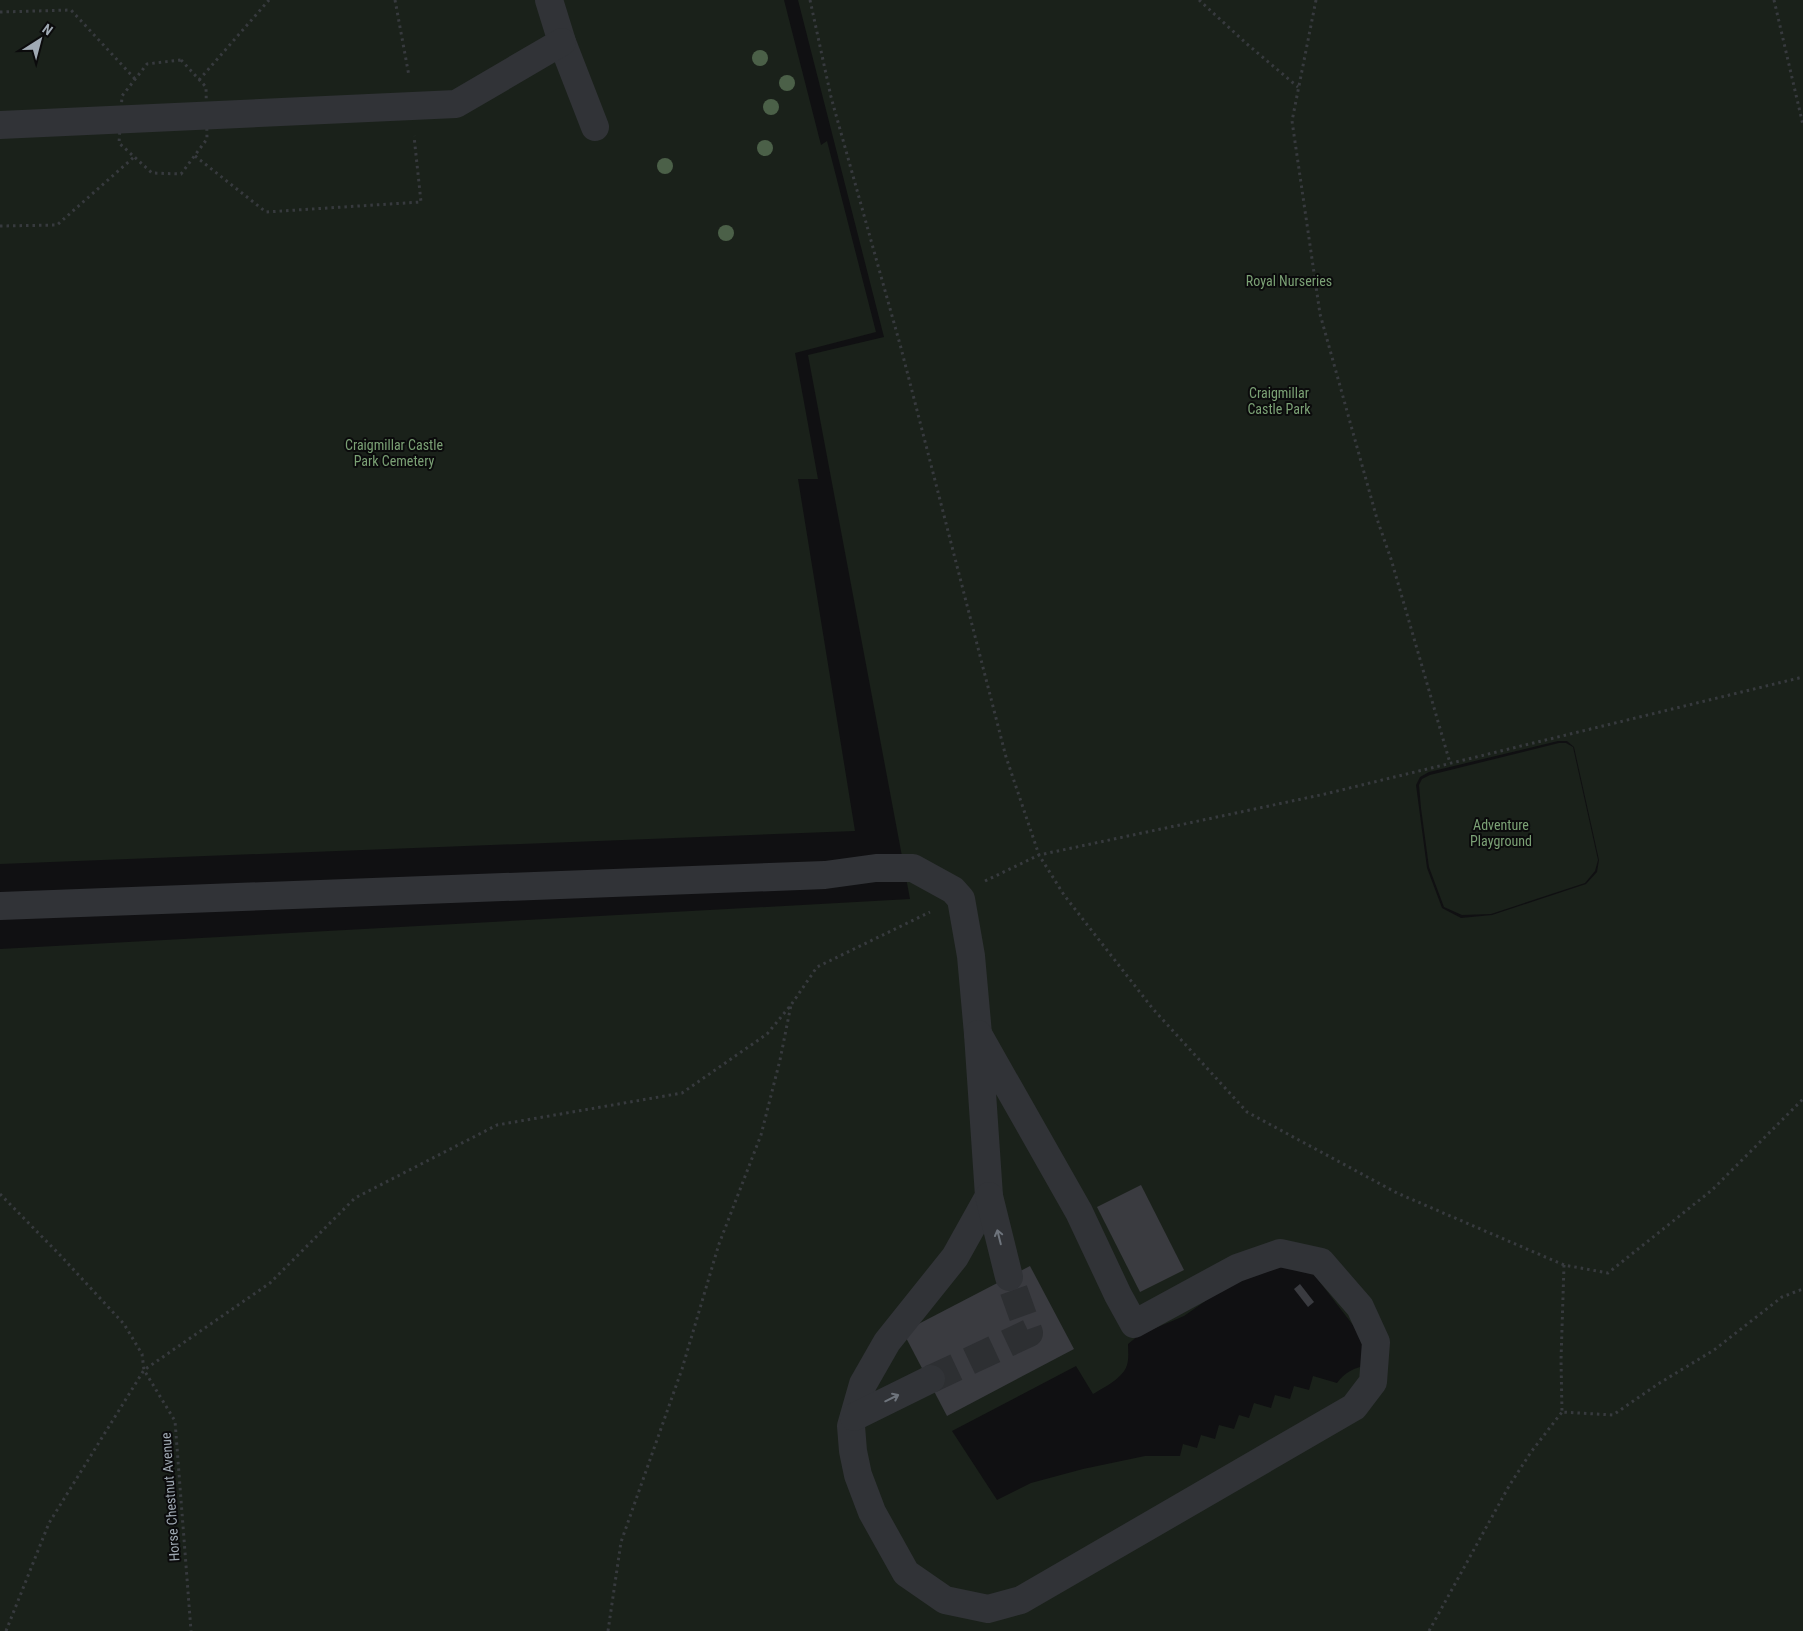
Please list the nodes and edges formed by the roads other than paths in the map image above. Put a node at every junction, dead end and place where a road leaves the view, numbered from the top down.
1 (549, 0) edge
2 (562, 42) junction
3 (0, 125) edge
4 (595, 127) dead end
5 (0, 906) edge
6 (978, 1034) junction
7 (989, 1196) junction
8 (1009, 1278) tunnel mouth
9 (931, 1379) tunnel mouth
10 (854, 1417) junction

1 - 2 lane
2 - 3 lane
2 - 4 lane
5 - 6 lane
6 - 7 lane
6 - 10 lane
8 -> 7 lane
7 - 10 lane
10 -> 9 lane

